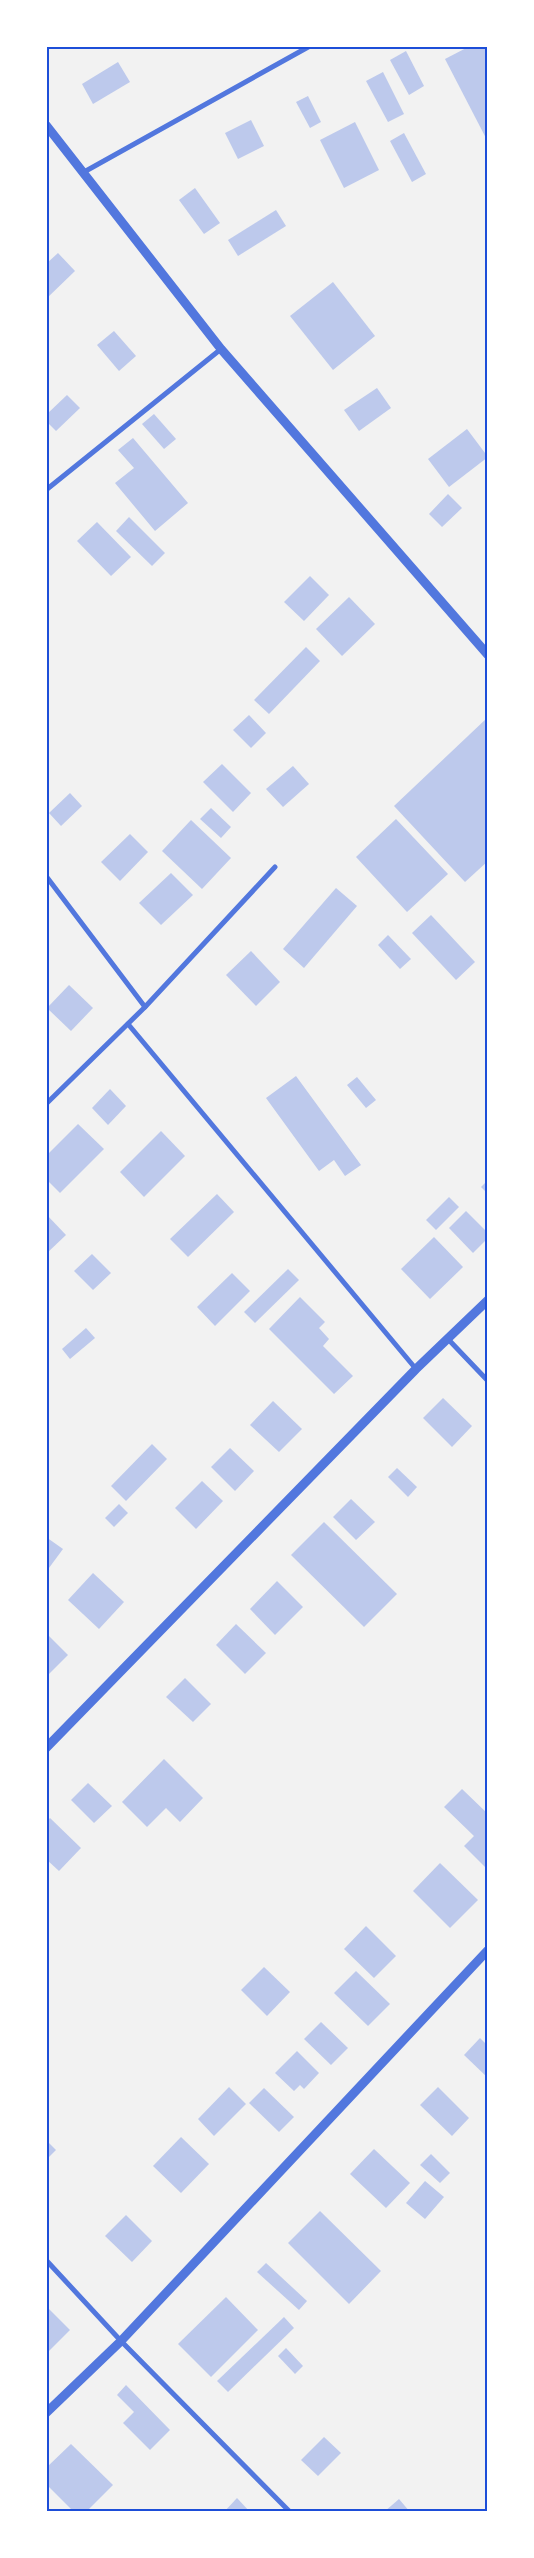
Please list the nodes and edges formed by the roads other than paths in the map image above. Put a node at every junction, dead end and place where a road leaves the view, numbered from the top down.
1 (310, 46) edge
2 (46, 125) edge
3 (84, 172) junction
4 (221, 348) junction
5 (46, 490) edge
6 (487, 653) edge
7 (275, 867) dead end
8 (46, 876) edge
9 (145, 1007) junction
10 (128, 1024) junction
11 (46, 1104) edge
12 (488, 1300) edge
13 (448, 1338) junction
14 (416, 1369) junction
15 (488, 1381) edge
16 (46, 1748) edge
17 (488, 1950) edge
18 (46, 2260) edge
19 (121, 2341) junction
20 (46, 2414) edge
21 (290, 2512) edge

1 - 3 street
2 - 3 street
3 - 4 street
4 - 5 street
4 - 6 street
7 - 9 street
8 - 9 street
9 - 10 street
10 - 11 street
10 - 14 street
12 - 13 street
13 - 14 street
13 - 15 street
14 - 16 street
17 - 19 street
18 - 19 street
19 - 20 street
19 - 21 street

